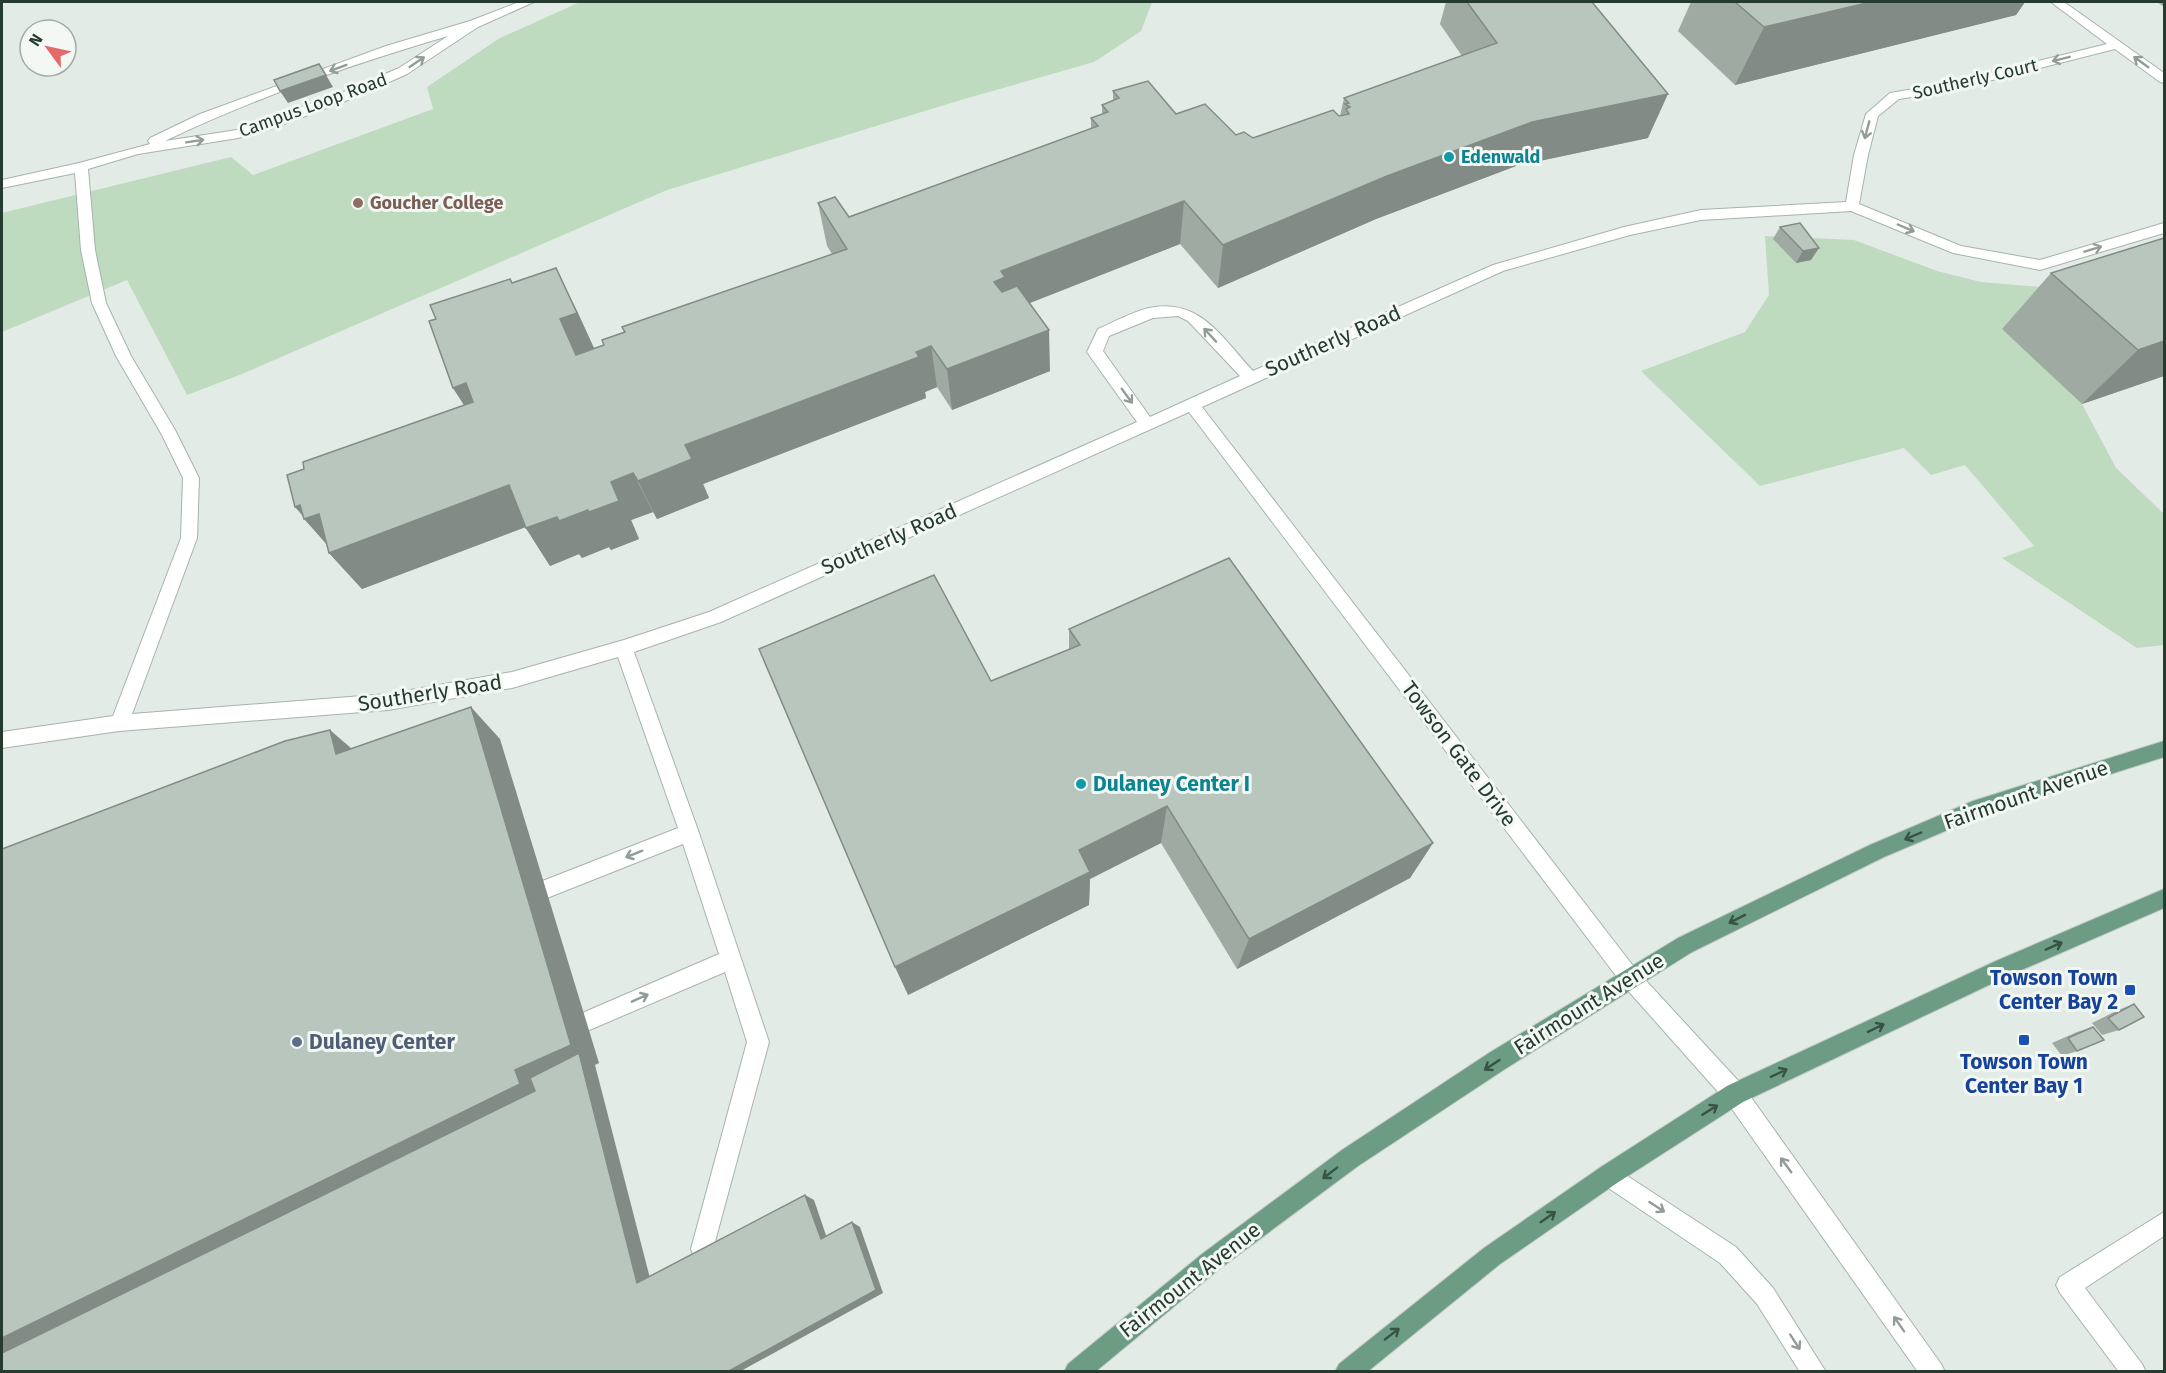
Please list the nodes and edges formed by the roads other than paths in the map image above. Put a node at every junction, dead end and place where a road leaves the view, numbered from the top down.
1 (528, 2) edge
2 (2057, 2) edge
3 (474, 24) junction
4 (2117, 45) junction
5 (2164, 79) edge
6 (137, 150) junction
7 (81, 167) junction
8 (2, 184) edge
9 (1852, 206) junction
10 (2164, 228) edge
11 (1250, 377) junction
12 (1192, 405) junction
13 (1148, 424) junction
14 (624, 648) junction
15 (119, 723) junction
16 (2, 740) edge
17 (2164, 749) edge
18 (689, 832) junction
19 (547, 889) dead end
20 (2164, 898) edge
21 (731, 958) junction
22 (1630, 978) junction
23 (587, 1021) dead end
24 (1735, 1094) junction
25 (1608, 1175) junction
26 (2164, 1223) edge
27 (702, 1249) edge
28 (1076, 1371) edge
29 (1347, 1371) edge
30 (1814, 1371) edge
31 (1933, 1371) edge
32 (2134, 1371) edge

1 - 3 street, Campus Loop Road
2 - 4 street
3 -> 6 street, Campus Loop Road
6 -> 3 street, Campus Loop Road
5 -> 4 street
4 -> 9 street, Southerly Court
6 - 7 street, Campus Loop Road
7 - 8 street, Campus Loop Road
7 - 15 street
9 -> 10 street
9 - 11 street, Southerly Road
11 - 12 street, Southerly Road
11 -> 13 street
12 - 13 street, Southerly Road
12 - 22 street, Towson Gate Drive
13 - 14 street, Southerly Road
14 - 15 street, Southerly Road
14 - 18 street
15 - 16 street, Southerly Road
17 -> 22 main road, Fairmount Avenue
18 -> 19 street
18 - 21 street
24 -> 20 main road
23 -> 21 street
21 - 27 street
22 - 24 street, Towson Gate Drive
22 -> 28 main road, Fairmount Avenue
25 -> 24 main road
31 -> 24 street, Towson Gate Drive
29 -> 25 main road
25 -> 30 street
26 - 32 street

